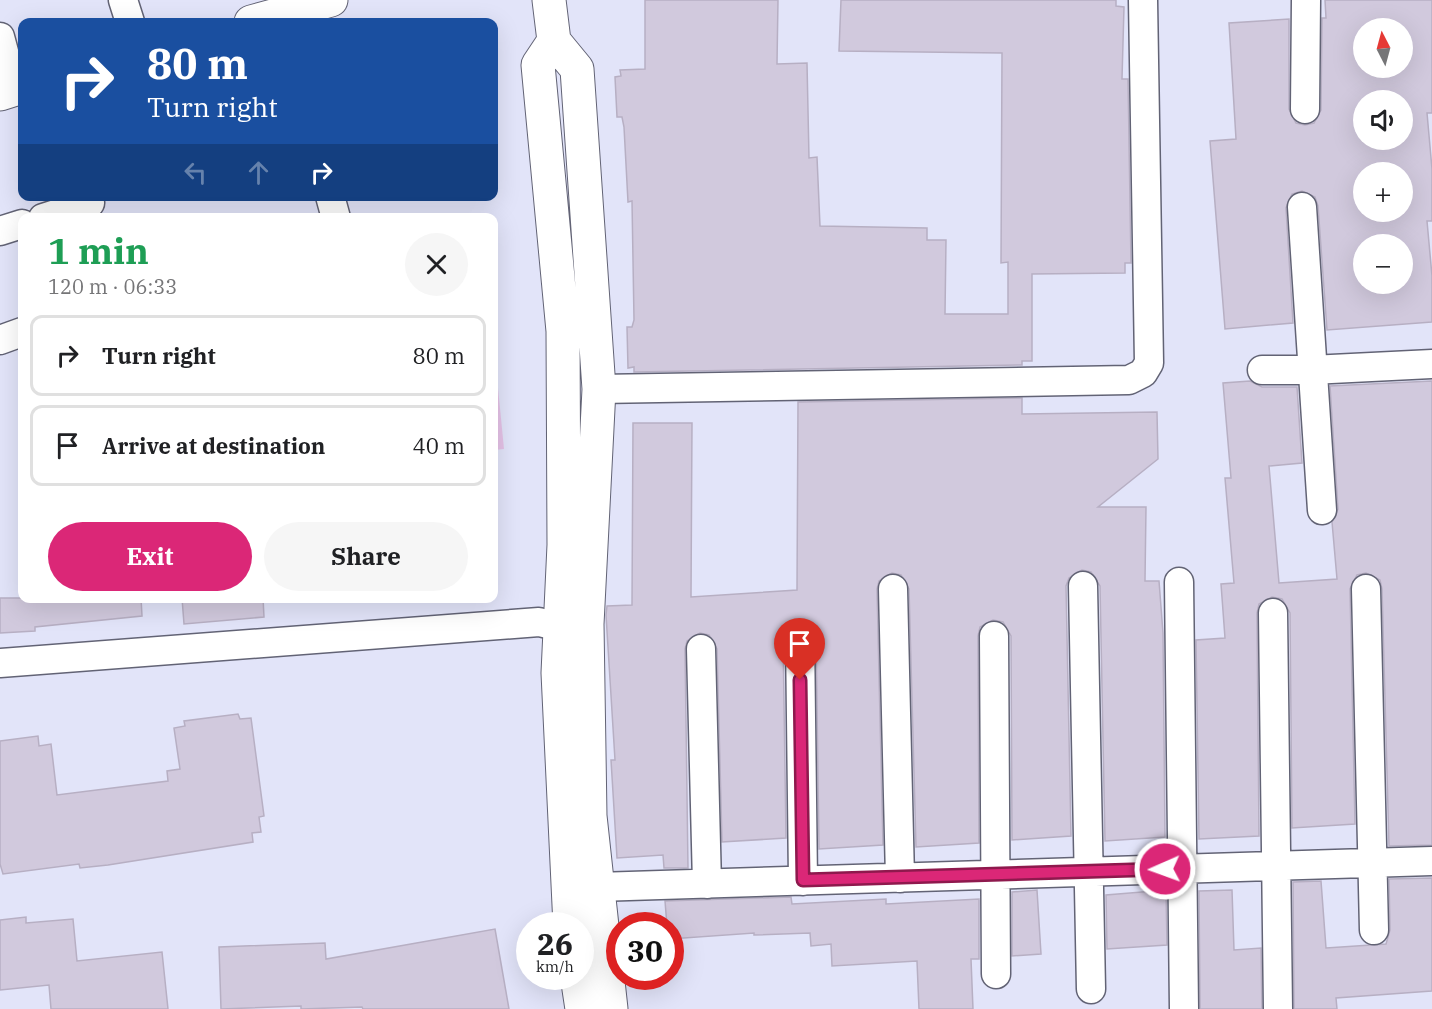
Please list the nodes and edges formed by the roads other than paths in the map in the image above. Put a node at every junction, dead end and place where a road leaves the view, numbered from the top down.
1 (123, 0) edge
2 (331, 0) edge
3 (549, 0) edge
4 (1143, 0) edge
5 (1306, 0) edge
6 (129, 18) edge
7 (273, 18) edge
8 (0, 37) edge
9 (554, 41) junction
10 (12, 90) edge
11 (1305, 109) dead end
12 (90, 203) dead end
13 (1302, 207) dead end
14 (59, 213) edge
15 (18, 225) edge
16 (0, 231) edge
17 (18, 333) edge
18 (0, 340) edge
19 (1432, 364) edge
20 (1262, 370) dead end
21 (1311, 370) junction
22 (598, 389) junction
23 (1322, 510) dead end
24 (1179, 582) dead end
25 (1083, 586) dead end
26 (1366, 589) dead end
27 (893, 590) dead end
28 (1273, 613) dead end
29 (574, 626) junction
30 (800, 635) dead end
31 (994, 636) dead end
32 (701, 649) dead end
33 (0, 663) edge
34 (1432, 861) edge
35 (1372, 863) junction
36 (1275, 867) junction
37 (1184, 869) junction
38 (1088, 872) junction
39 (996, 875) junction
40 (900, 878) junction
41 (803, 880) junction
42 (707, 884) junction
43 (597, 887) junction
44 (569, 912) edge
45 (1374, 930) dead end
46 (996, 974) dead end
47 (1091, 989) dead end
48 (580, 990) edge
49 (582, 1009) edge
50 (611, 1009) edge
51 (1184, 1009) edge
52 (1278, 1009) edge

1 - 6 street
2 - 7 street
3 - 9 street
4 - 22 street
5 - 11 street
8 - 10 street
9 - 22 street
9 - 29 street
12 - 14 street
13 - 21 street
15 - 16 street
17 - 18 street
19 - 21 street
20 - 21 street
21 - 23 street
22 - 29 street
24 - 37 street
25 - 38 street
26 - 35 street
27 - 40 street
28 - 36 street
29 - 33 street
29 - 43 street
29 - 44 street
30 - 41 street
31 - 39 street
32 - 42 street
34 - 35 street
35 - 36 street
35 - 45 street
36 - 37 street
36 - 52 street
37 - 38 street
37 - 51 street
38 - 39 street
38 - 47 street
39 - 40 street
39 - 46 street
40 - 41 street
41 - 42 street
42 - 43 street
43 - 50 street
48 - 49 street

